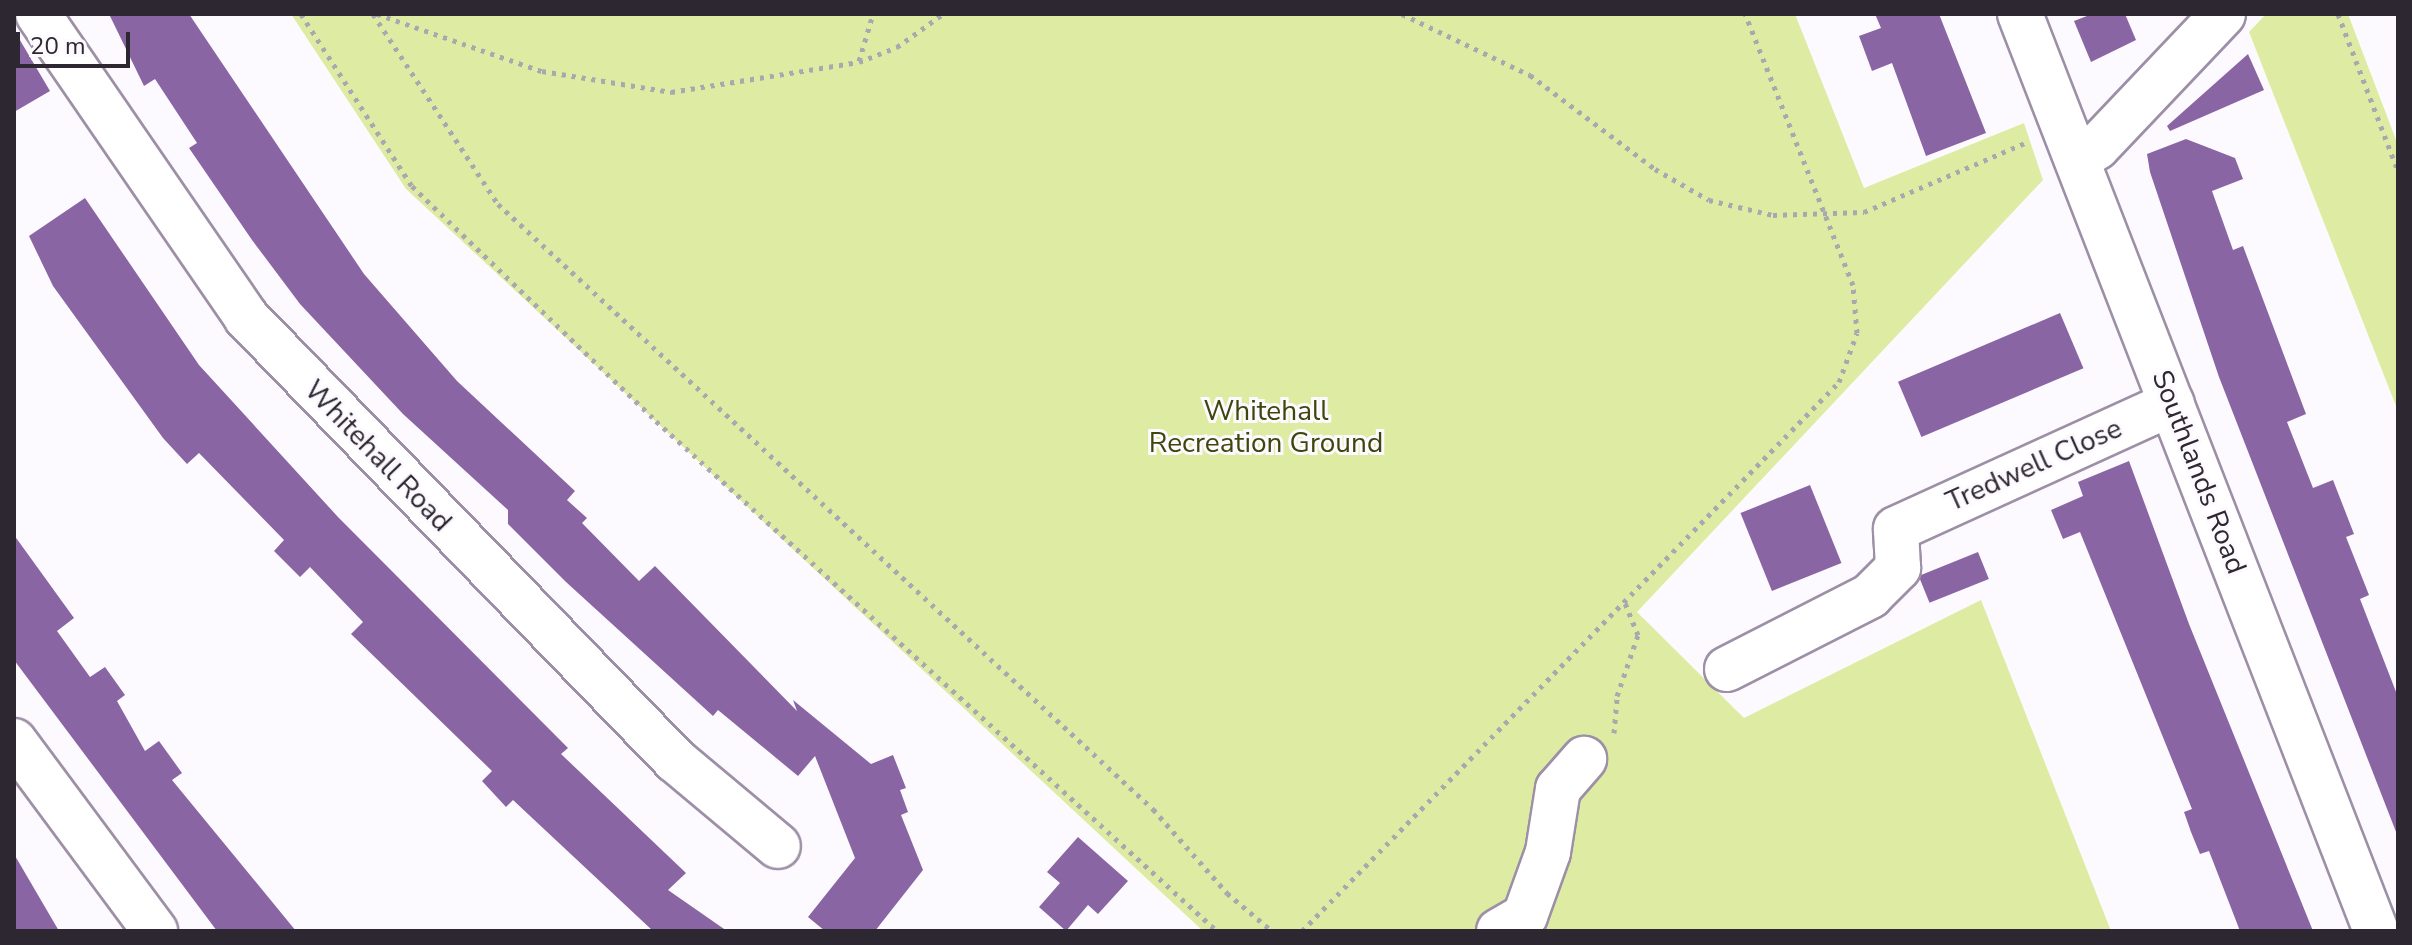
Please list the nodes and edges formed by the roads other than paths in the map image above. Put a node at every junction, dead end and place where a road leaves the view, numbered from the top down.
1 (38, 14) edge
2 (2020, 14) edge
3 (2223, 14) edge
4 (2071, 143) junction
5 (2172, 403) junction
6 (1727, 669) dead end
7 (14, 741) edge
8 (1584, 759) road end
9 (778, 846) dead end
10 (155, 931) edge
11 (1499, 931) edge
12 (2376, 931) edge

1 - 9 street, Whitehall Road
2 - 4 street, Southlands Road
3 - 4 street
4 - 5 street, Southlands Road
5 - 6 street, Tredwell Close
5 - 12 street, Southlands Road
7 - 10 street
8 - 11 street

